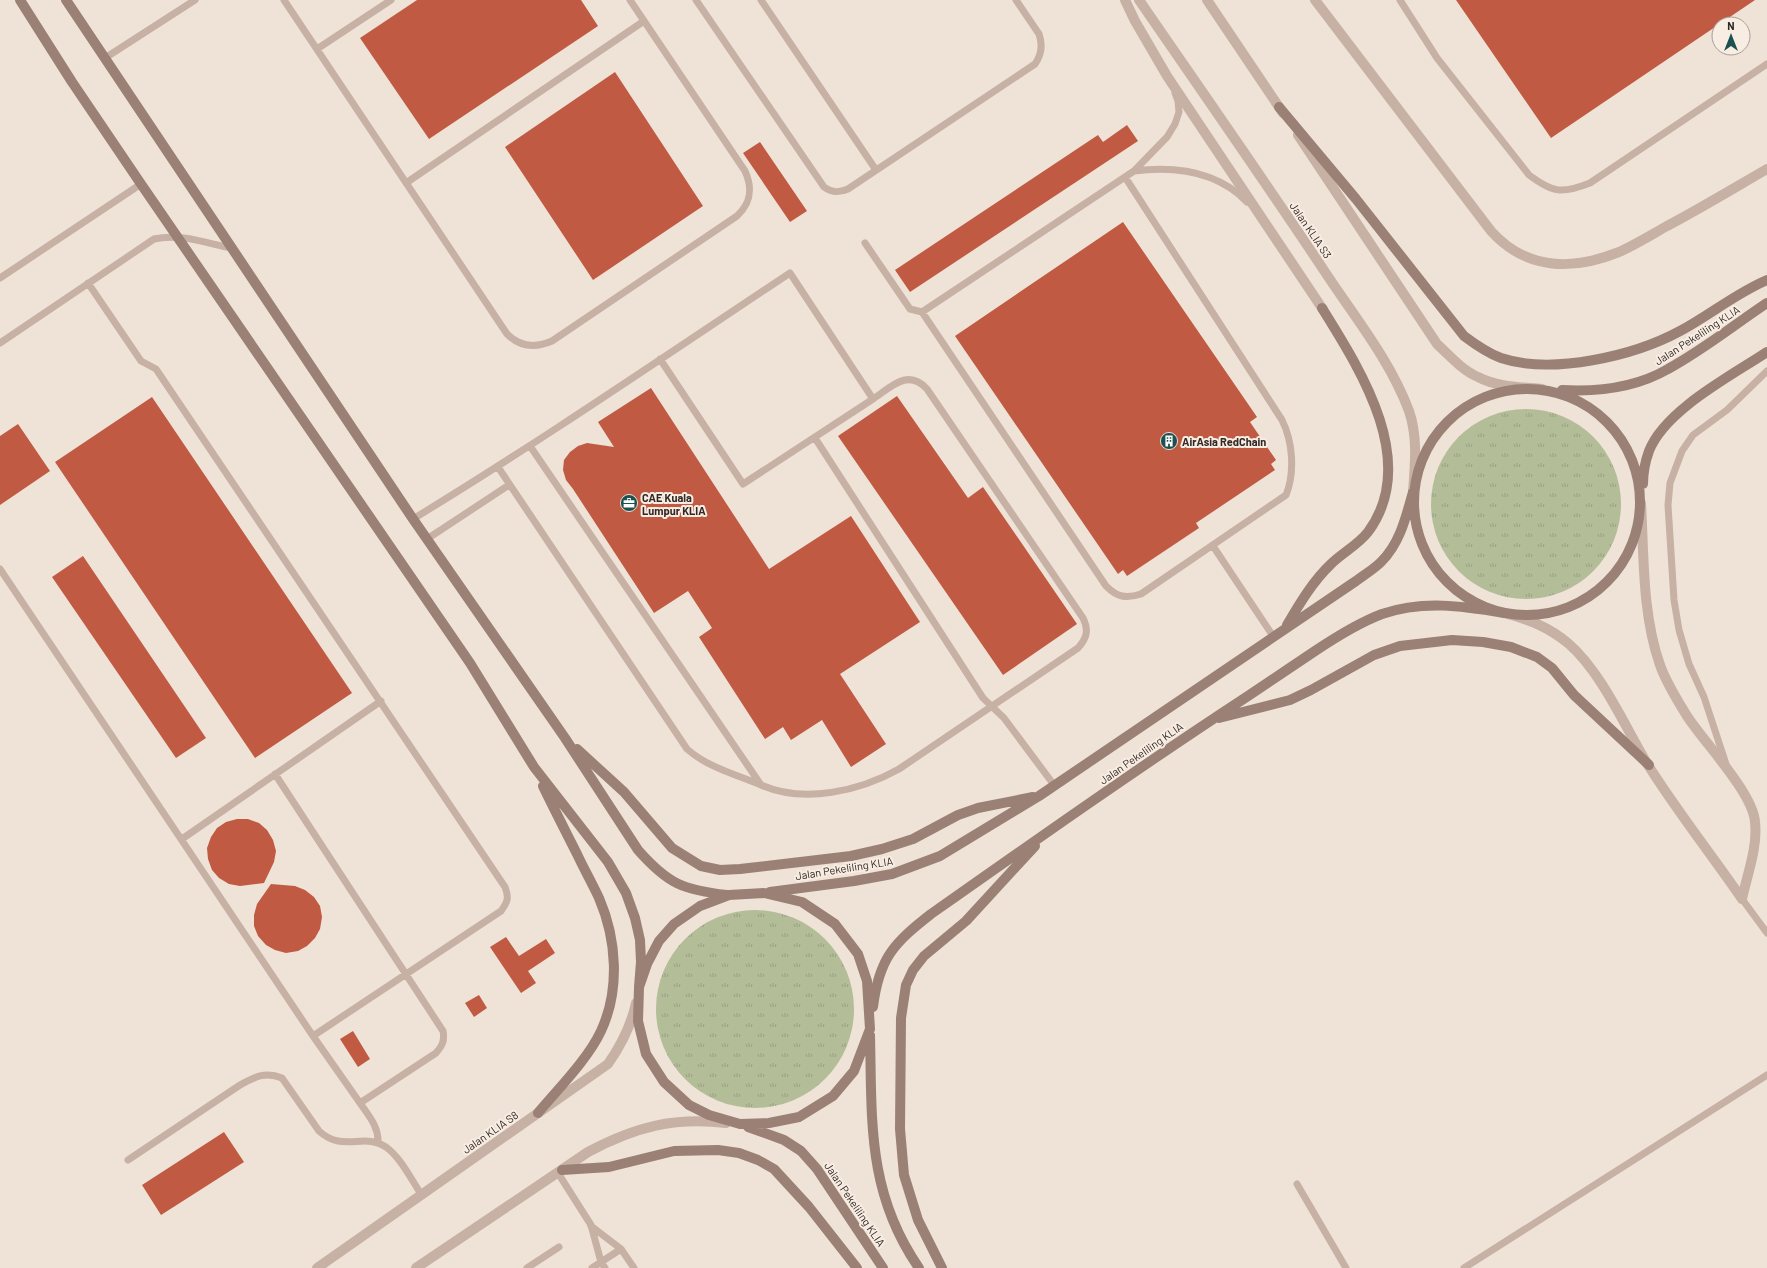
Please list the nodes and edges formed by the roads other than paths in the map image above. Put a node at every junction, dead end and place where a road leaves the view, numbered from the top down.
1 (20, 0) edge
2 (66, 0) edge
3 (195, 0) edge
4 (284, 0) edge
5 (391, 0) edge
6 (630, 0) edge
7 (696, 0) edge
8 (761, 0) edge
9 (1016, 0) edge
10 (1125, 0) edge
11 (1139, 0) edge
12 (1207, 0) edge
13 (1315, 0) edge
14 (1400, 0) edge
15 (644, 22) junction
16 (317, 49) junction
17 (105, 58) junction
18 (1767, 64) edge
19 (1167, 76) junction
20 (1279, 107) junction
21 (1767, 169) edge
22 (876, 170) junction
23 (1134, 171) junction
24 (1125, 177) junction
25 (406, 183) junction
26 (141, 184) junction
27 (1262, 218) junction
28 (177, 237) junction
29 (866, 243) dead end
30 (231, 248) junction
31 (0, 278) edge
32 (1767, 280) edge
33 (88, 282) junction
34 (1767, 303) edge
35 (1322, 308) joint
36 (922, 312) junction
37 (0, 343) edge
38 (1767, 352) edge
39 (660, 359) junction
40 (1767, 371) edge
41 (1542, 389) junction
42 (873, 398) junction
43 (815, 438) junction
44 (530, 446) junction
45 (498, 468) junction
46 (509, 485) junction
47 (1413, 492) junction
48 (1641, 503) junction
49 (413, 520) junction
50 (427, 539) junction
51 (1213, 546) junction
52 (0, 569) edge
53 (1504, 613) junction
54 (1285, 628) junction
55 (1273, 636) junction
56 (381, 701) junction
57 (991, 706) junction
58 (1209, 721) junction
59 (565, 738) junction
60 (1649, 766) junction
61 (534, 767) junction
62 (1729, 772) junction
63 (275, 774) junction
64 (761, 785) junction
65 (1054, 785) junction
66 (1039, 796) junction
67 (1049, 832) junction
68 (182, 839) junction
69 (764, 893) junction
70 (729, 895) junction
71 (1742, 899) junction
72 (1767, 933) edge
73 (407, 974) junction
74 (639, 987) junction
75 (870, 1029) junction
76 (313, 1036) junction
77 (1767, 1075) edge
78 (360, 1103) junction
79 (538, 1113) junction
80 (740, 1124) junction
81 (378, 1143) junction
82 (128, 1160) dead end
83 (560, 1172) junction
84 (1297, 1184) dead end
85 (421, 1194) junction
86 (591, 1225) junction
87 (559, 1247) dead end
88 (621, 1249) junction
89 (603, 1265) edge
90 (317, 1268) edge
91 (416, 1268) edge
92 (527, 1268) edge
93 (592, 1268) edge
94 (634, 1268) edge
95 (857, 1268) edge
96 (883, 1268) edge
97 (919, 1268) edge
98 (942, 1268) edge
99 (1346, 1268) edge
100 (1464, 1268) edge

1 - 26 main road
2 - 17 main road
3 - 17 lane
4 - 16 lane
5 - 16 lane
6 - 15 lane
7 - 22 lane
8 - 22 lane
9 - 22 lane
10 - 19 street
11 - 47 street, Jalan KLIA S3
12 - 20 street
13 - 21 street
14 - 18 lane
15 - 25 lane
15 - 25 lane
16 - 25 lane
17 - 30 main road
19 - 23 lane
19 - 27 street
20 - 32 main road
20 - 41 street
23 - 24 lane
23 - 27 lane
24 - 36 lane
24 - 51 lane
26 - 28 main road
26 - 31 lane
27 - 35 street
28 - 30 lane
28 - 33 lane
28 - 61 main road
29 - 36 lane
30 - 49 main road
33 - 37 lane
33 - 56 lane
34 - 41 main road, Jalan Pekeliling KLIA
35 - 54 main road
36 - 51 lane
38 - 48 main road, Jalan Pekeliling KLIA
39 - 42 lane
39 - 43 lane
39 - 44 lane
40 - 62 lane
41 - 47 main road, Jalan Pekeliling KLIA
41 - 48 main road, Jalan Pekeliling KLIA
42 - 43 lane
42 - 57 lane
43 - 57 lane
44 - 45 lane
44 - 64 lane
45 - 46 lane
45 - 49 lane
46 - 50 lane
46 - 64 lane
47 - 53 main road, Jalan Pekeliling KLIA
47 - 54 main road, Jalan Pekeliling KLIA
48 - 53 main road, Jalan Pekeliling KLIA
48 - 62 street
49 - 50 main road
50 - 59 main road
51 - 55 lane
52 - 68 lane
53 - 58 main road, Jalan Pekeliling KLIA
53 - 60 street
54 - 55 main road, Jalan Pekeliling KLIA
55 - 65 main road, Jalan Pekeliling KLIA
56 - 63 lane
56 - 73 lane
57 - 64 lane
57 - 65 lane
58 - 60 main road
58 - 67 main road, Jalan Pekeliling KLIA
59 - 66 main road
59 - 70 main road
60 - 71 street
61 - 74 main road
61 - 79 main road
62 - 71 street
63 - 68 lane
63 - 73 lane
65 - 66 main road, Jalan Pekeliling KLIA
66 - 69 main road, Jalan Pekeliling KLIA
67 - 75 main road, Jalan Pekeliling KLIA
67 - 98 main road
68 - 76 lane
69 - 70 main road, Jalan Pekeliling KLIA
69 - 75 main road, Jalan Pekeliling KLIA
70 - 74 main road, Jalan Pekeliling KLIA
71 - 72 lane
73 - 76 lane
73 - 78 lane
74 - 79 street, Jalan KLIA S8
74 - 80 main road, Jalan Pekeliling KLIA
75 - 80 main road, Jalan Pekeliling KLIA
75 - 97 main road, Jalan Pekeliling KLIA
76 - 78 lane
77 - 100 lane
78 - 81 lane
79 - 85 street, Jalan KLIA S8
80 - 83 street
80 - 96 main road, Jalan Pekeliling KLIA
81 - 82 lane
81 - 85 lane
83 - 86 lane
83 - 91 street
83 - 95 main road
84 - 99 lane
85 - 90 street, Jalan KLIA S8
86 - 88 lane
86 - 89 lane
87 - 92 lane
88 - 89 lane
88 - 94 lane
89 - 93 lane

